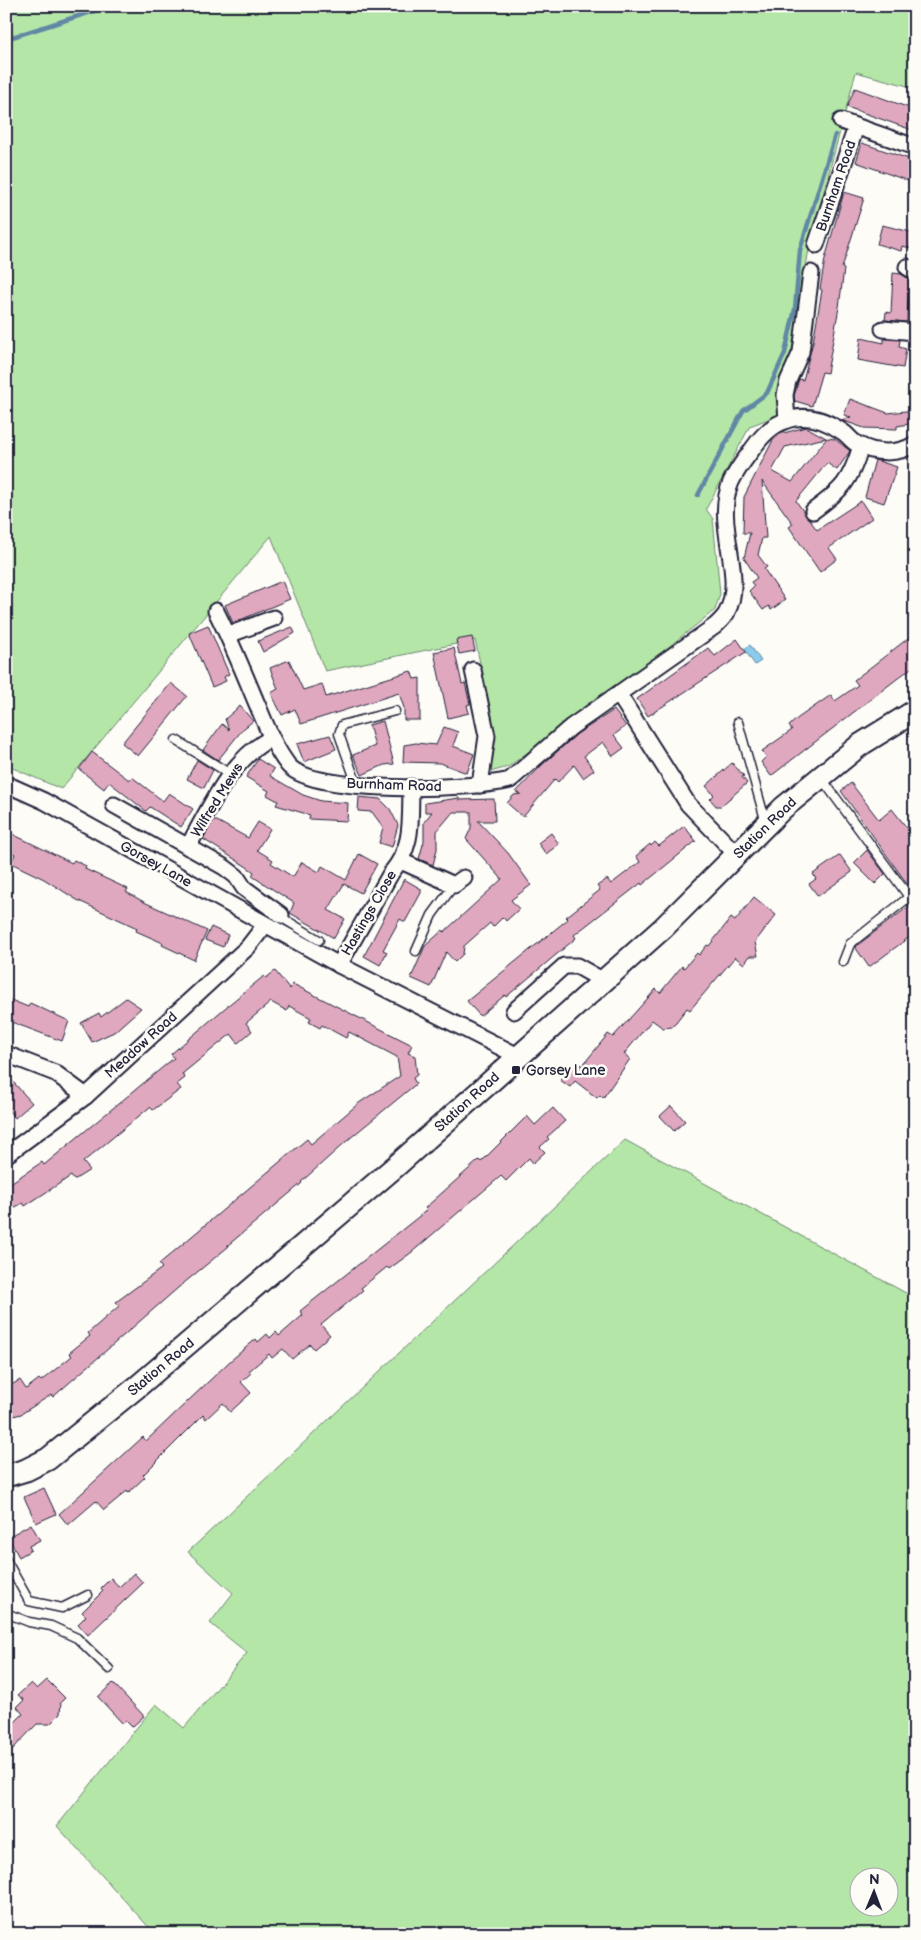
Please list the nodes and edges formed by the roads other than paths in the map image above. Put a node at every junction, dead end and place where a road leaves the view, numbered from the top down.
1 (841, 121) dead end
2 (856, 127) junction
3 (915, 147) edge
4 (816, 245) dead end
5 (810, 272) dead end
6 (883, 329) dead end
7 (915, 332) edge
8 (787, 419) junction
9 (915, 444) edge
10 (861, 446) junction
11 (813, 511) dead end
12 (216, 611) dead end
13 (274, 618) dead end
14 (228, 635) junction
15 (472, 670) dead end
16 (619, 695) junction
17 (395, 711) dead end
18 (915, 711) edge
19 (738, 722) dead end
20 (272, 738) junction
21 (176, 740) dead end
22 (230, 774) junction
23 (821, 777) junction
24 (6, 784) edge
25 (357, 785) junction
26 (480, 785) junction
27 (411, 787) junction
28 (114, 805) dead end
29 (767, 824) junction
30 (188, 847) junction
31 (737, 855) junction
32 (401, 861) junction
33 (459, 882) joint
34 (909, 897) junction
35 (915, 905) edge
36 (281, 915) joint
37 (265, 925) junction
38 (319, 940) dead end
39 (416, 951) dead end
40 (844, 962) dead end
41 (339, 965) junction
42 (602, 980) junction
43 (514, 1011) dead end
44 (6, 1054) edge
45 (518, 1056) junction
46 (86, 1096) junction
47 (6, 1155) edge
48 (6, 1476) edge
49 (6, 1560) edge
50 (88, 1595) dead end
51 (6, 1613) edge
52 (109, 1669) dead end

1 - 2 street, Burnham Road
2 - 3 street, Burnham Road
2 - 4 street, Burnham Road
5 - 8 street
6 - 7 street
8 - 10 street
8 - 16 street, Burnham Road
9 - 10 street
10 - 11 street
12 - 14 street, Burnham Road
13 - 14 street
14 - 20 street, Burnham Road
15 - 26 street
16 - 26 street, Burnham Road
16 - 31 street
17 - 25 lane
18 - 23 street, Station Road
19 - 29 lane
20 - 22 street, Wilfred Mews
20 - 25 street, Burnham Road
21 - 22 lane
22 - 30 street, Wilfred Mews
23 - 29 street, Station Road
23 - 34 lane
24 - 37 street, Gorsey Lane
25 - 27 street, Burnham Road
26 - 27 street, Burnham Road
27 - 32 street, Hastings Close
28 - 30 street
29 - 31 street, Station Road
30 - 36 street
31 - 42 street, Station Road
32 - 33 street, Hastings Close
32 - 41 street, Hastings Close
33 - 39 lane
34 - 35 lane
34 - 40 lane
36 - 38 lane
37 - 41 street, Gorsey Lane
37 - 46 street, Meadow Road
41 - 45 street, Gorsey Lane
42 - 43 street
42 - 45 street, Station Road
44 - 46 street
45 - 48 street, Station Road
46 - 47 street, Meadow Road
49 - 50 lane
51 - 52 lane

